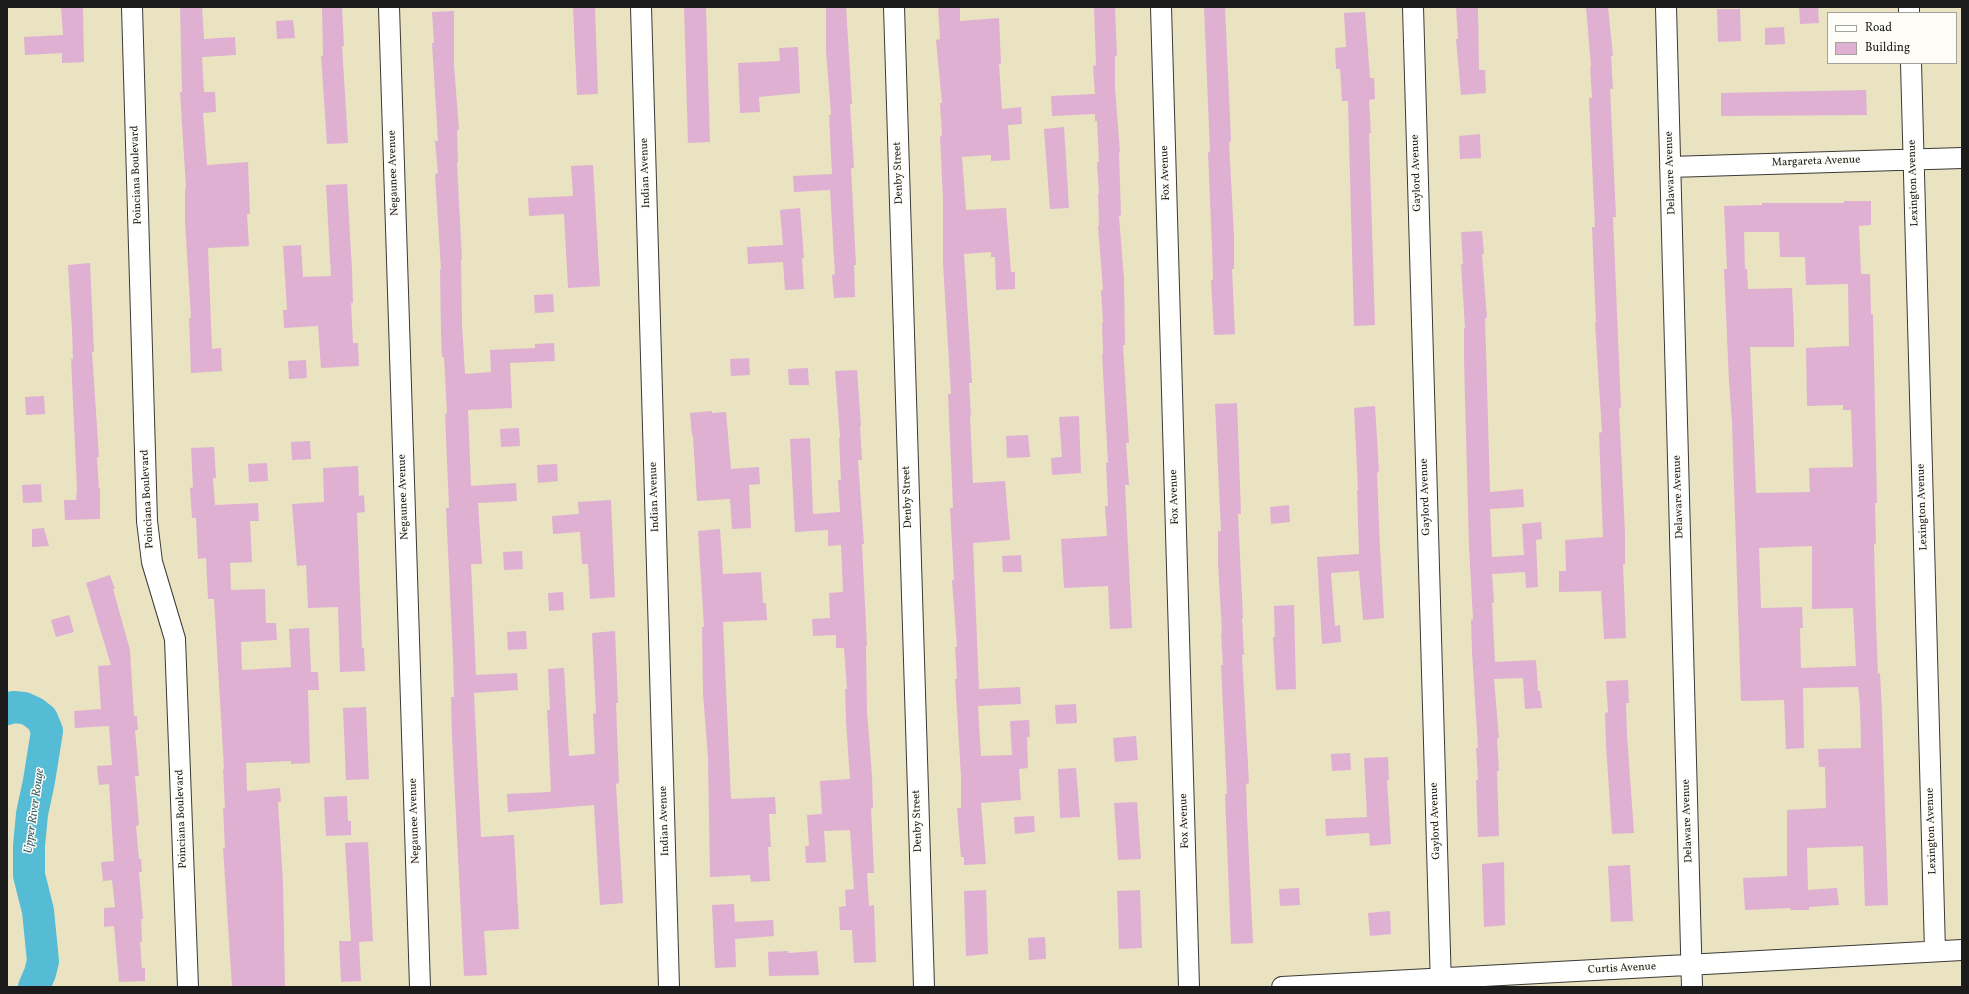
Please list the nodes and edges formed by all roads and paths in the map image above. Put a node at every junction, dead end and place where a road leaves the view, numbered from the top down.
1 (132, 7) edge
2 (389, 7) edge
3 (641, 7) edge
4 (894, 7) edge
5 (1161, 7) edge
6 (1413, 7) edge
7 (1666, 7) edge
8 (1911, 64) edge
9 (1962, 158) edge
10 (1913, 159) junction
11 (1670, 167) junction
12 (1962, 950) edge
13 (1935, 952) junction
14 (1692, 965) junction
15 (1441, 983) edge
16 (188, 987) edge
17 (420, 987) edge
18 (670, 987) edge
19 (924, 987) edge
20 (1189, 987) edge
21 (1282, 987) edge
22 (1692, 987) edge

1 - 16 street, Poinciana Boulevard
2 - 17 street, Negaunee Avenue
3 - 18 street, Indian Avenue
4 - 19 street, Denby Street
5 - 20 street, Fox Avenue
6 - 15 street, Gaylord Avenue
7 - 11 street, Delaware Avenue
8 - 10 street, Lexington Avenue
9 - 10 street, Margareta Avenue
10 - 11 street, Margareta Avenue
10 - 13 street, Lexington Avenue
11 - 14 street, Delaware Avenue
12 - 13 street, Curtis Avenue
13 - 14 street, Curtis Avenue
14 - 15 street, Curtis Avenue
14 - 22 street, Delaware Avenue
15 - 21 street, Curtis Avenue

